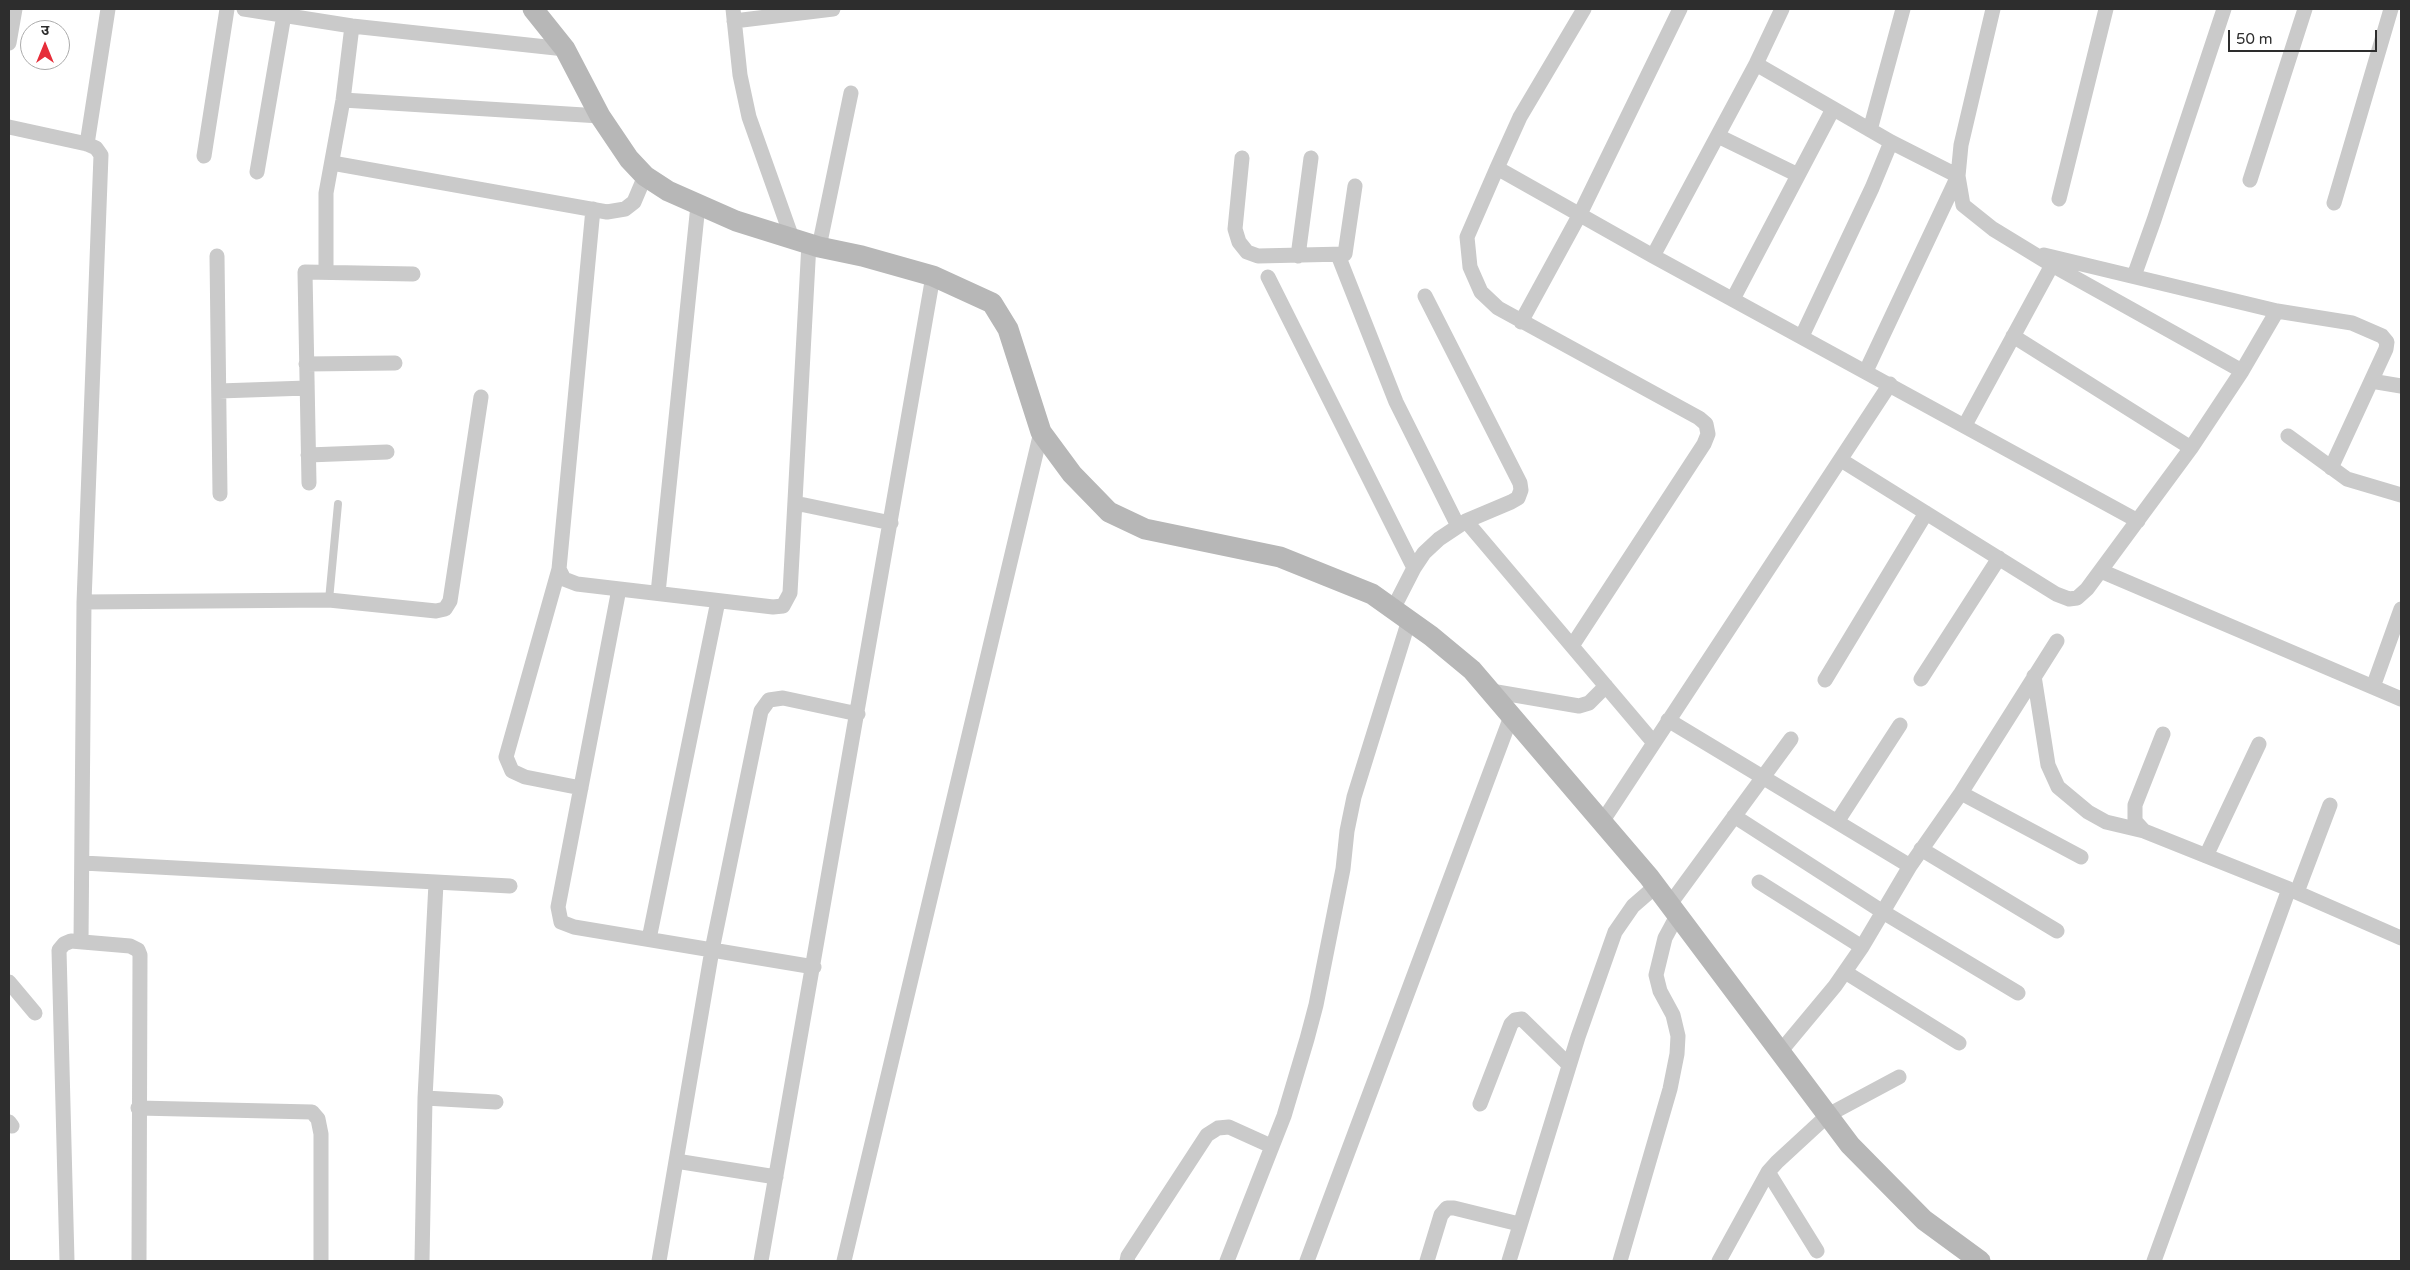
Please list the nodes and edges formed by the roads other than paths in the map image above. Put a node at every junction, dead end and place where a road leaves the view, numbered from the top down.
1 (15, 9) edge
2 (108, 9) edge
3 (227, 9) edge
4 (244, 9) edge
5 (533, 9) edge
6 (833, 9) edge
7 (1584, 9) edge
8 (1680, 9) edge
9 (1782, 9) edge
10 (1903, 9) edge
11 (1993, 9) edge
12 (2106, 9) edge
13 (2224, 9) edge
14 (2305, 9) edge
15 (2391, 9) edge
16 (285, 12) edge
17 (734, 15) edge
18 (352, 26) junction
19 (9, 43) edge
20 (565, 50) junction
21 (1756, 64) junction
22 (851, 93) dead end
23 (343, 100) junction
24 (1833, 109) junction
25 (600, 116) junction
26 (9, 127) edge
27 (1870, 130) junction
28 (1718, 136) junction
29 (1891, 142) junction
30 (87, 144) junction
31 (204, 156) dead end
32 (1242, 158) dead end
33 (1312, 158) dead end
34 (332, 163) junction
35 (1497, 168) junction
36 (257, 172) dead end
37 (1798, 175) junction
38 (645, 176) junction
39 (1958, 176) junction
40 (2250, 180) dead end
41 (1355, 186) dead end
42 (2060, 200) dead end
43 (2334, 203) dead end
44 (698, 205) junction
45 (593, 209) junction
46 (1580, 214) junction
47 (806, 243) junction
48 (2028, 251) junction
49 (1338, 255) junction
50 (217, 256) dead end
51 (1298, 256) junction
52 (1652, 256) junction
53 (2052, 265) junction
54 (326, 272) junction
55 (413, 274) dead end
56 (933, 276) junction
57 (2134, 276) junction
58 (1268, 277) dead end
59 (1425, 296) dead end
60 (1733, 299) junction
61 (2277, 311) junction
62 (1520, 322) junction
63 (1802, 336) junction
64 (2013, 336) junction
65 (395, 363) dead end
66 (306, 364) junction
67 (1866, 371) junction
68 (2242, 371) junction
69 (2371, 381) junction
70 (1890, 384) junction
71 (2401, 386) edge
72 (307, 388) junction
73 (219, 391) junction
74 (481, 397) dead end
75 (1965, 425) junction
76 (1041, 432) junction
77 (2288, 436) dead end
78 (2191, 448) junction
79 (387, 452) dead end
80 (308, 455) junction
81 (1841, 460) junction
82 (2331, 468) junction
83 (309, 483) dead end
84 (220, 494) dead end
85 (2401, 495) edge
86 (795, 503) junction
87 (338, 504) dead end
88 (1926, 513) junction
89 (2138, 520) junction
90 (892, 523) junction
91 (1462, 524) junction
92 (1999, 558) junction
93 (1414, 568) junction
94 (559, 569) junction
95 (2101, 571) junction
96 (619, 589) junction
97 (658, 593) junction
98 (330, 600) junction
99 (718, 601) junction
100 (84, 602) junction
101 (2401, 610) edge
102 (1401, 615) junction
103 (2057, 641) dead end
104 (1572, 646) junction
105 (2034, 676) junction
106 (1921, 679) dead end
107 (1825, 680) dead end
108 (1606, 686) junction
109 (2373, 687) junction
110 (1491, 690) junction
111 (2401, 699) edge
112 (858, 714) junction
113 (1512, 714) junction
114 (1668, 720) junction
115 (1900, 725) dead end
116 (2163, 734) dead end
117 (1791, 740) dead end
118 (1654, 743) junction
119 (2259, 744) dead end
120 (1763, 778) junction
121 (581, 788) junction
122 (1961, 793) junction
123 (2330, 806) dead end
124 (1734, 816) junction
125 (1602, 822) junction
126 (1837, 822) junction
127 (2144, 831) junction
128 (1921, 850) junction
129 (2206, 856) junction
130 (2081, 857) dead end
131 (83, 863) junction
132 (1910, 866) junction
133 (1759, 882) dead end
134 (436, 883) junction
135 (510, 886) dead end
136 (1656, 886) junction
137 (2293, 891) junction
138 (1674, 909) junction
139 (1883, 912) junction
140 (2057, 930) dead end
141 (2401, 938) edge
142 (649, 939) junction
143 (81, 941) junction
144 (1862, 947) junction
145 (712, 950) junction
146 (814, 967) junction
147 (1845, 972) junction
148 (9, 982) edge
149 (2018, 993) dead end
150 (35, 1013) dead end
151 (1959, 1044) dead end
152 (1780, 1052) junction
153 (1569, 1065) junction
154 (1899, 1077) dead end
155 (425, 1098) junction
156 (496, 1102) dead end
157 (1480, 1104) dead end
158 (138, 1108) junction
159 (1828, 1115) junction
160 (1271, 1146) junction
161 (676, 1161) junction
162 (1768, 1172) junction
163 (776, 1177) junction
164 (1519, 1224) junction
165 (1817, 1251) dead end
166 (67, 1261) edge
167 (139, 1261) edge
168 (321, 1261) edge
169 (422, 1261) edge
170 (659, 1261) edge
171 (761, 1261) edge
172 (844, 1261) edge
173 (1127, 1261) edge
174 (1227, 1261) edge
175 (1307, 1261) edge
176 (1427, 1261) edge
177 (1509, 1261) edge
178 (1620, 1261) edge
179 (1719, 1261) edge
180 (1980, 1261) edge
181 (2154, 1261) edge

1 - 19 street
2 - 30 street
3 - 31 street
4 - 16 street
5 - 20 main road
6 - 17 street
7 - 35 street
8 - 46 street
9 - 21 street
10 - 27 street
11 - 39 street
12 - 42 street
13 - 57 street
14 - 40 street
15 - 43 street
16 - 18 street
16 - 36 street
17 - 47 street
18 - 20 street
18 - 23 street
20 - 25 main road
21 - 24 street
21 - 28 street
22 - 47 street
23 - 25 street
23 - 34 street
24 - 27 street
24 - 37 street
25 - 38 main road
26 - 30 street
27 - 29 street
28 - 37 street
28 - 52 street
29 - 39 street
29 - 63 street
30 - 100 street
32 - 51 street
33 - 51 street
34 - 45 street
34 - 54 street
35 - 46 street
35 - 62 street
37 - 60 street
38 - 44 main road
38 - 45 street
39 - 48 street
39 - 67 street
41 - 49 street
44 - 47 main road
44 - 97 street
45 - 94 street
46 - 52 street
46 - 62 street
47 - 56 main road
47 - 86 street
48 - 53 street
48 - 57 street
49 - 51 street
49 - 91 street
50 - 73 street
52 - 60 street
53 - 64 street
53 - 68 street
54 - 55 street
54 - 66 street
56 - 76 main road
56 - 90 street
57 - 61 street
58 - 93 street
59 - 91 street
60 - 63 street
61 - 68 street
61 - 69 street
62 - 104 street
63 - 67 street
64 - 75 street
64 - 78 street
65 - 66 street
66 - 72 street
67 - 70 street
68 - 78 street
69 - 71 street
69 - 82 street
70 - 75 street
70 - 81 street
72 - 73 street
72 - 80 street
73 - 84 street
74 - 98 street
75 - 89 street
76 - 102 main road
76 - 172 street
77 - 82 street
78 - 89 street
79 - 80 street
80 - 83 street
81 - 88 street
81 - 114 street
82 - 85 street
86 - 90 street
86 - 99 street
87 - 98 lane
88 - 92 street
88 - 107 street
89 - 95 street
90 - 112 street
91 - 93 street
91 - 104 street
92 - 95 street
92 - 106 street
93 - 102 street
94 - 96 street
94 - 121 street
95 - 109 street
96 - 97 street
96 - 121 street
97 - 99 street
98 - 100 street
99 - 142 street
100 - 131 street
101 - 109 street
102 - 110 main road
102 - 160 street
103 - 105 street
104 - 108 street
105 - 122 street
105 - 127 street
108 - 110 street
108 - 118 street
109 - 111 street
110 - 113 main road
112 - 145 street
112 - 146 street
113 - 125 main road
113 - 175 street
114 - 118 street
114 - 120 street
115 - 126 street
116 - 127 street
117 - 120 street
118 - 125 street
119 - 129 street
120 - 124 street
120 - 126 street
121 - 142 street
122 - 128 street
122 - 130 street
123 - 137 street
124 - 138 street
124 - 139 street
125 - 136 main road
126 - 132 street
127 - 129 street
128 - 132 street
128 - 140 street
129 - 137 street
131 - 134 street
131 - 143 street
132 - 139 street
133 - 144 street
134 - 135 street
134 - 155 street
136 - 138 main road
136 - 153 street
137 - 141 street
137 - 181 street
138 - 152 main road
138 - 178 street
139 - 144 street
139 - 149 street
142 - 145 street
143 - 158 street
143 - 166 street
144 - 147 street
145 - 146 street
145 - 161 street
146 - 163 street
147 - 151 street
147 - 152 street
148 - 150 street
152 - 159 main road
153 - 157 street
153 - 164 street
154 - 159 street
155 - 156 street
155 - 169 street
158 - 167 street
158 - 168 street
159 - 162 street
159 - 180 main road
160 - 173 street
160 - 174 street
161 - 163 street
161 - 170 street
162 - 165 street
162 - 179 street
163 - 171 street
164 - 176 street
164 - 177 street

